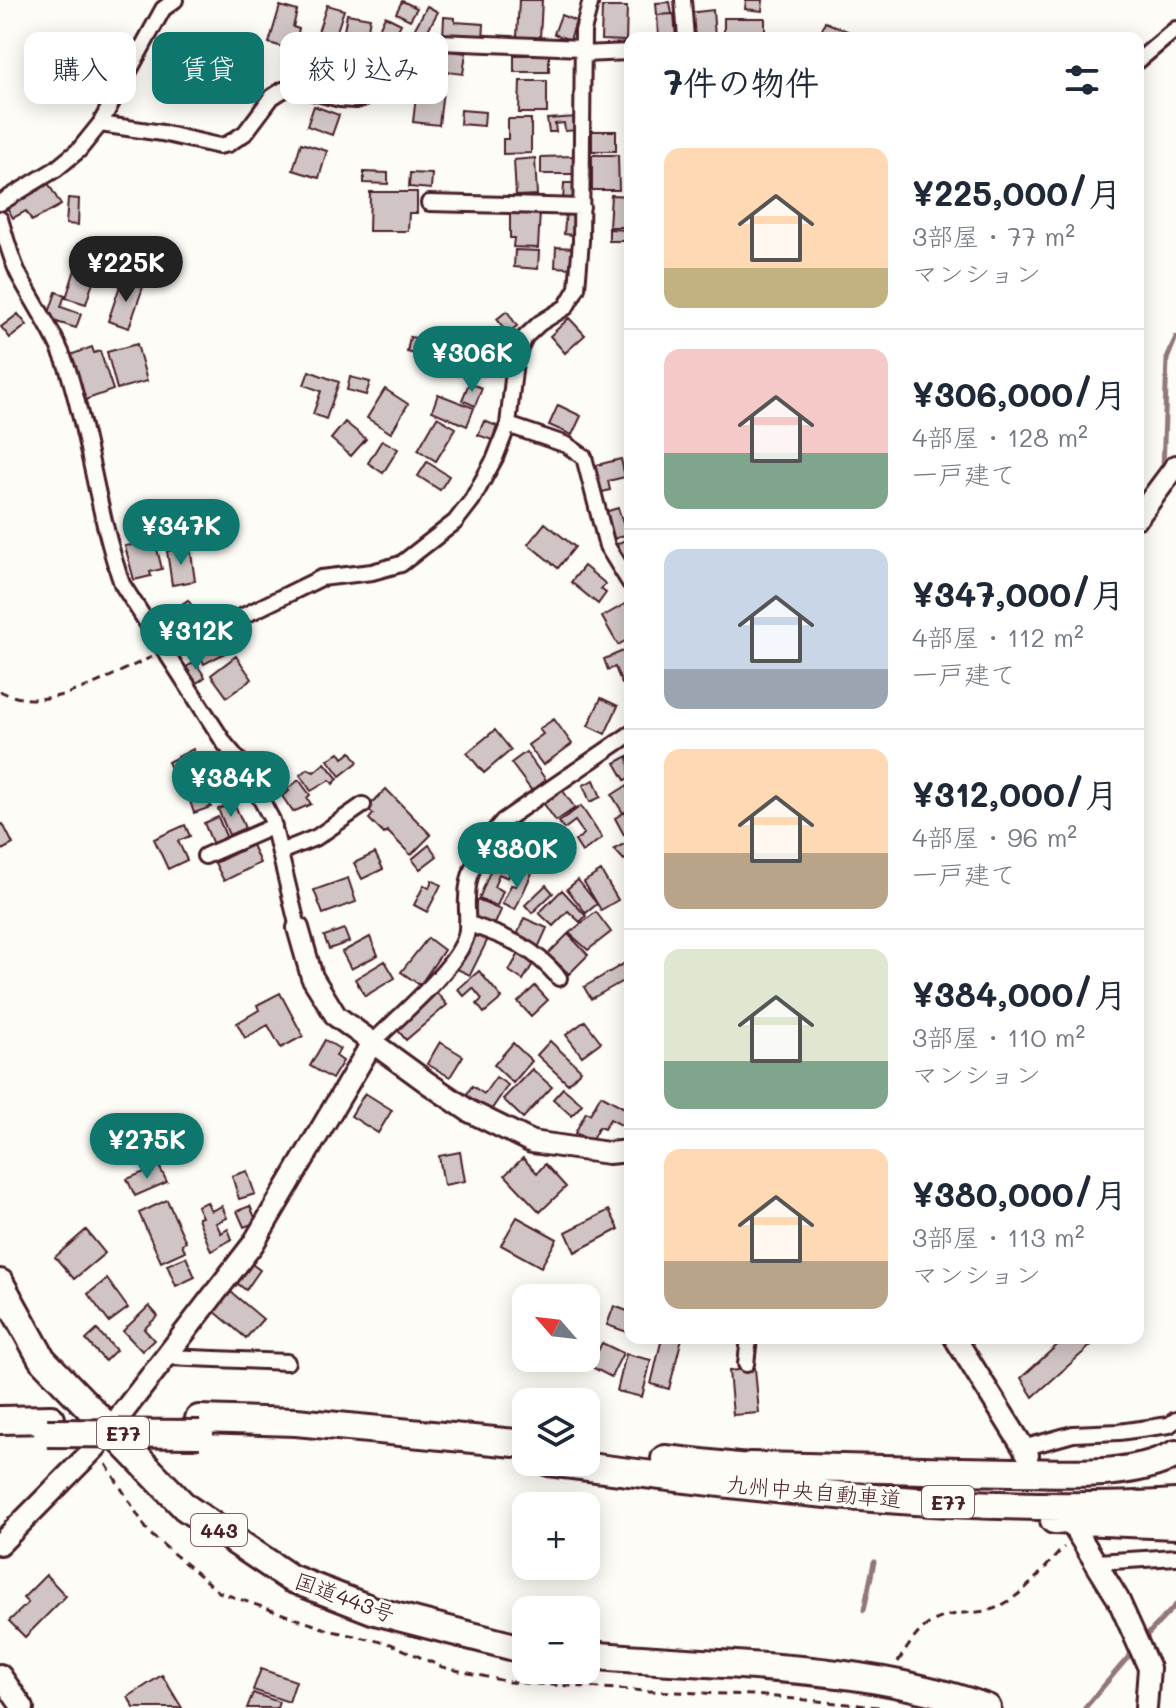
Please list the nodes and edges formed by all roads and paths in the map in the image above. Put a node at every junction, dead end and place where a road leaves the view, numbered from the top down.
1 (175, 0) edge
2 (591, 0) edge
3 (683, 0) edge
4 (1176, 29) edge
5 (686, 32) edge
6 (582, 51) junction
7 (624, 52) edge
8 (1144, 56) edge
9 (100, 124) junction
10 (0, 203) edge
11 (429, 203) dead end
12 (582, 207) junction
13 (0, 219) edge
14 (508, 425) junction
15 (1176, 466) edge
16 (1144, 509) edge
17 (624, 573) edge
18 (166, 650) junction
19 (0, 691) edge
20 (624, 738) edge
21 (363, 805) dead end
22 (274, 826) junction
23 (280, 852) junction
24 (205, 856) dead end
25 (467, 923) junction
26 (298, 928) joint
27 (559, 978) dead end
28 (372, 1043) junction
29 (624, 1152) edge
30 (0, 1283) edge
31 (748, 1344) edge
32 (959, 1344) edge
33 (166, 1357) junction
34 (287, 1362) dead end
35 (746, 1364) dead end
36 (0, 1420) edge
37 (1176, 1420) edge
38 (49, 1426) junction
39 (200, 1427) junction
40 (110, 1429) junction
41 (0, 1433) edge
42 (512, 1443) edge
43 (1025, 1451) joint
44 (600, 1453) edge
45 (1176, 1454) edge
46 (512, 1458) edge
47 (600, 1466) edge
48 (721, 1475) junction
49 (1176, 1487) edge
50 (1176, 1503) edge
51 (1176, 1525) edge
52 (1075, 1529) joint
53 (0, 1544) edge
54 (1176, 1557) edge
55 (1097, 1562) junction
56 (512, 1646) edge
57 (600, 1656) edge
58 (0, 1675) edge
59 (886, 1680) junction
60 (754, 1695) dead end
61 (879, 1707) edge
62 (23, 1708) edge
63 (987, 1708) edge
64 (1146, 1708) edge

1 - 9 street
2 - 6 street
3 - 5 street
4 - 8 street
6 - 7 street
6 - 9 street
6 - 12 street
9 - 10 street
11 - 12 street
12 - 14 street
13 - 18 street
14 - 17 street
14 - 18 street
15 - 16 street
18 - 19 path
18 - 22 street
20 - 25 street
21 - 23 street
22 - 23 street
22 - 24 street
23 - 26 street
25 - 27 street
25 - 28 street
26 - 28 street
28 - 29 street
28 - 33 street
30 - 40 highway, 国道443号 / 443
31 - 35 street
32 - 43 street
33 - 34 street
33 - 40 street
36 - 38 highway, E77
37 - 43 street
38 - 39 highway, E77
38 - 41 highway, E77
39 - 42 highway, E77
39 - 46 highway, E77
40 - 53 street
40 - 56 highway, 国道443号 / 443
44 - 48 highway, 九州中央自動車道 / E77
45 - 48 highway
47 - 48 highway, 九州中央自動車道 / E77
48 - 49 highway, 九州中央自動車道 / E77
48 - 50 highway, 九州中央自動車道 / E77
48 - 51 highway
52 - 55 street
52 - 59 path
54 - 55 street
55 - 64 street
57 - 59 highway
58 - 62 street
59 - 63 highway
60 - 61 path

